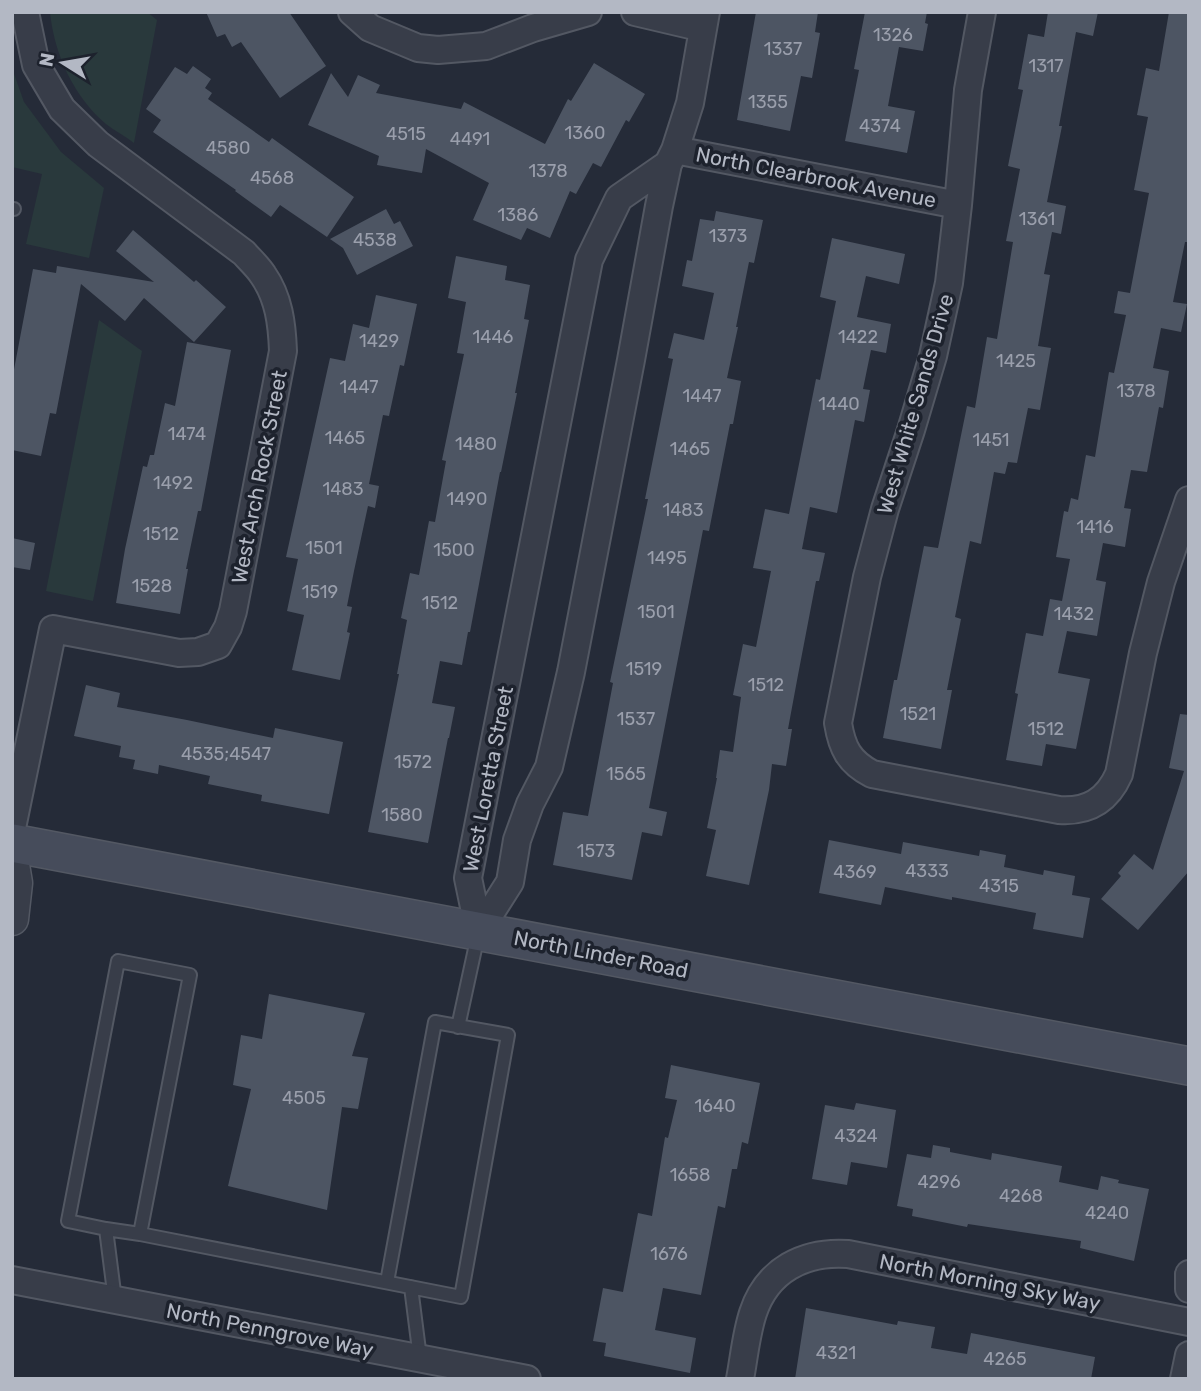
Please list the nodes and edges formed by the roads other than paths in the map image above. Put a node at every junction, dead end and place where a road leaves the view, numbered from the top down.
1 (25, 12) edge
2 (352, 12) edge
3 (588, 12) edge
4 (635, 12) edge
5 (982, 12) edge
6 (704, 20) edge
7 (671, 157) junction
8 (958, 205) junction
9 (1189, 500) edge
10 (12, 828) edge
11 (12, 843) edge
12 (12, 859) edge
13 (12, 919) edge
14 (479, 931) junction
15 (458, 1027) junction
16 (1189, 1066) edge
17 (106, 1229) junction
18 (140, 1234) junction
19 (1189, 1274) edge
20 (12, 1280) edge
21 (387, 1282) junction
22 (411, 1287) junction
23 (1189, 1289) edge
24 (115, 1300) junction
25 (1189, 1322) edge
26 (1189, 1355) edge
27 (420, 1358) junction
28 (527, 1379) edge
29 (740, 1379) edge
30 (1184, 1379) edge

1 - 10 street, West Arch Rock Street
2 - 3 street
4 - 6 street
5 - 8 street, West White Sands Drive
6 - 7 street, West Loretta Street
7 - 8 street, North Clearbrook Avenue
7 - 14 street, West Loretta Street
7 - 14 street, West Loretta Street
8 - 9 street, West White Sands Drive
11 - 14 main road, North Linder Road
12 - 13 street
14 - 15 lane
14 - 16 main road, North Linder Road
15 - 21 lane
15 - 22 lane
17 - 18 lane
17 - 18 lane
17 - 24 lane
18 - 21 lane
19 - 23 street
20 - 24 street, North Penngrove Way
21 - 22 lane
22 - 27 lane
24 - 27 street, North Penngrove Way
25 - 29 street, North Morning Sky Way
26 - 30 street
27 - 28 street, North Penngrove Way

